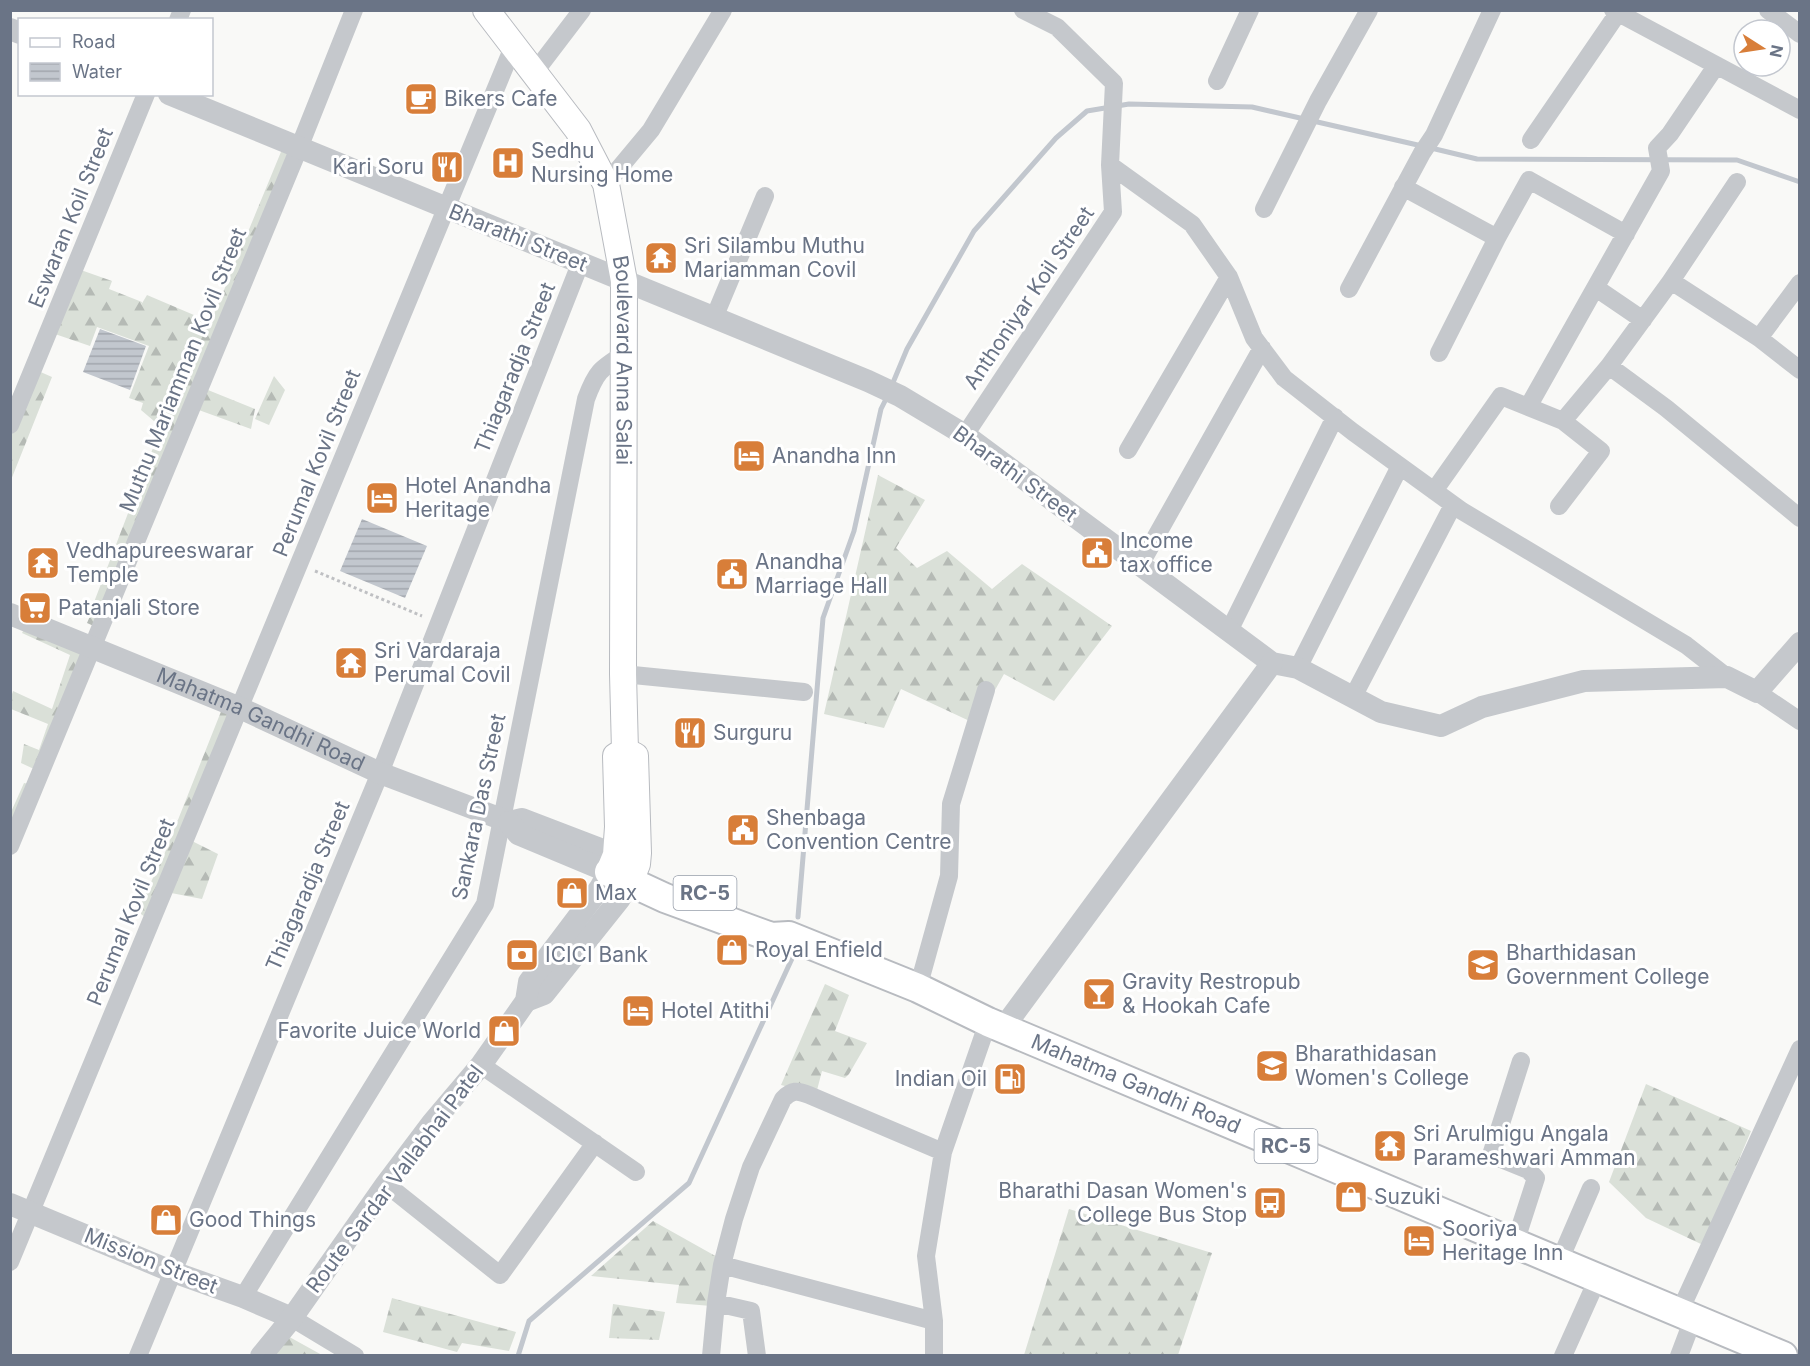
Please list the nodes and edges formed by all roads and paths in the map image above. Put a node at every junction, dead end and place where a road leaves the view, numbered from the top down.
1 (354, 10) edge
2 (486, 10) edge
3 (582, 10) edge
4 (723, 10) edge
5 (1023, 10) edge
6 (1250, 10) edge
7 (1368, 10) edge
8 (1492, 10) edge
9 (1768, 10) edge
10 (1615, 12) edge
11 (1800, 34) edge
12 (513, 47) junction
13 (1716, 66) junction
14 (534, 73) junction
15 (1217, 81) dead end
16 (145, 96) edge
17 (174, 96) edge
18 (1800, 110) edge
19 (1531, 140) dead end
20 (299, 148) junction
21 (1110, 165) junction
22 (1737, 182) dead end
23 (606, 184) junction
24 (1404, 187) junction
25 (765, 196) dead end
26 (446, 209) junction
27 (1264, 209) dead end
28 (1626, 234) junction
29 (1497, 238) junction
30 (580, 264) junction
31 (1229, 277) junction
32 (624, 281) junction
33 (1671, 281) junction
34 (1800, 283) edge
35 (1596, 288) junction
36 (1348, 289) dead end
37 (714, 318) junction
38 (1643, 320) junction
39 (1759, 338) junction
40 (1262, 348) junction
41 (1439, 353) dead end
42 (624, 354) junction
43 (1609, 366) junction
44 (1800, 370) edge
45 (1528, 407) junction
46 (1335, 417) junction
47 (1563, 421) junction
48 (10, 425) edge
49 (965, 435) junction
50 (1128, 450) dead end
51 (1400, 466) junction
52 (1434, 491) junction
53 (1453, 505) junction
54 (1559, 506) dead end
55 (1800, 518) edge
56 (300, 564) junction
57 (1140, 565) junction
58 (10, 614) edge
59 (438, 623) junction
60 (1228, 631) junction
61 (1800, 643) edge
62 (92, 648) junction
63 (1272, 663) junction
64 (1298, 668) junction
65 (623, 674) junction
66 (1727, 677) junction
67 (986, 690) dead end
68 (804, 692) dead end
69 (1757, 693) junction
70 (1353, 697) junction
71 (240, 708) junction
72 (1800, 721) edge
73 (380, 773) junction
74 (505, 821) junction
75 (10, 846) edge
76 (623, 868) junction
77 (918, 988) junction
78 (996, 1024) junction
79 (1800, 1049) edge
80 (1521, 1061) dead end
81 (481, 1065) junction
82 (595, 1143) junction
83 (943, 1152) junction
84 (636, 1172) dead end
85 (386, 1184) junction
86 (1590, 1188) dead end
87 (21, 1208) edge
88 (1515, 1243) junction
89 (10, 1262) edge
90 (1559, 1262) junction
91 (722, 1265) junction
92 (172, 1272) junction
93 (1598, 1278) junction
94 (243, 1297) junction
95 (716, 1303) junction
96 (1686, 1316) junction
97 (292, 1318) junction
98 (933, 1321) junction
99 (138, 1356) edge
100 (261, 1356) edge
101 (355, 1356) edge
102 (711, 1356) edge
103 (758, 1356) edge
104 (934, 1356) edge
105 (1563, 1356) edge
106 (1678, 1356) edge
107 (1783, 1356) edge

1 - 20 street, Muthu Mariamman Kovil Street
2 - 12 main road, Boulevard Anna Salai
3 - 14 street
4 - 23 street
5 - 21 street, Anthoniyar Koil Street
6 - 15 street
7 - 27 street
8 - 24 street
9 - 11 street
10 - 13 street
10 - 19 street
12 - 14 main road, Boulevard Anna Salai
12 - 26 street, Perumal Kovil Street
13 - 18 street
13 - 28 street
14 - 23 main road, Boulevard Anna Salai
16 - 48 street, Eswaran Koil Street
17 - 20 street, Bharathi Street
20 - 26 street, Bharathi Street
20 - 62 street, Muthu Mariamman Kovil Street
21 - 31 street
21 - 49 street, Anthoniyar Koil Street
22 - 33 street
23 - 32 main road, Boulevard Anna Salai
24 - 29 street
24 - 36 street
25 - 37 street
26 - 30 street, Bharathi Street
26 - 56 street, Perumal Kovil Street
28 - 29 street
28 - 35 street
29 - 41 street
30 - 32 street, Bharathi Street
30 - 59 street, Thiagaradja Street
31 - 40 street
31 - 50 street
32 - 37 street, Bharathi Street
32 - 42 main road, Boulevard Anna Salai
33 - 38 street
33 - 39 street
34 - 39 street
35 - 38 street
35 - 45 street
37 - 49 street, Bharathi Street
38 - 43 street
39 - 44 street
40 - 46 street
40 - 57 street
42 - 65 main road, Boulevard Anna Salai
42 - 74 street, Sankara Das Street
43 - 47 street
43 - 55 street
45 - 47 street
45 - 52 street
46 - 51 street
46 - 60 street
47 - 54 street
49 - 57 street, Bharathi Street
51 - 52 street
51 - 64 street
52 - 53 street
53 - 66 street
53 - 70 street
56 - 59 path
56 - 71 street, Perumal Kovil Street
57 - 60 street, Bharathi Street
58 - 62 street, Mahatma Gandhi Road / RC-5
59 - 73 street, Thiagaradja Street
60 - 63 street, Bharathi Street
61 - 69 street
62 - 71 street, Mahatma Gandhi Road / RC-5
62 - 75 street, Muthu Mariamman Kovil Street
63 - 64 street
63 - 78 street
64 - 70 street
65 - 68 street
65 - 76 main road, Boulevard Anna Salai
66 - 69 street
66 - 70 street
67 - 77 street
69 - 72 street
71 - 73 street, Mahatma Gandhi Road / RC-5
71 - 87 street, Perumal Kovil Street
73 - 74 street, Mahatma Gandhi Road / RC-5
73 - 92 street, Thiagaradja Street
74 - 76 street, Mahatma Gandhi Road / RC-5
74 - 94 street, Sankara Das Street
76 - 77 main road, Mahatma Gandhi Road / RC-5
76 - 81 street, Route Sardar Vallabhai Patel
77 - 78 main road, Mahatma Gandhi Road / RC-5
78 - 83 street
78 - 88 main road, Mahatma Gandhi Road / RC-5
79 - 96 street
80 - 88 street
81 - 82 street
81 - 85 street, Route Sardar Vallabhai Patel
82 - 84 street
82 - 85 street
83 - 91 street
83 - 98 street
85 - 97 street, Route Sardar Vallabhai Patel
86 - 90 street
87 - 89 street, Perumal Kovil Street
87 - 92 street, Mission Street
88 - 90 main road, Mahatma Gandhi Road / RC-5
90 - 93 main road, Mahatma Gandhi Road / RC-5
91 - 95 street
91 - 98 street
92 - 94 street, Mission Street
92 - 99 street, Thiagaradja Street
93 - 96 main road, Mahatma Gandhi Road / RC-5
93 - 105 street
94 - 97 street, Mission Street
95 - 102 street
95 - 103 street
96 - 106 street
96 - 107 main road, Mahatma Gandhi Road / RC-5
97 - 100 street, Route Sardar Vallabhai Patel
97 - 101 street
98 - 104 street

